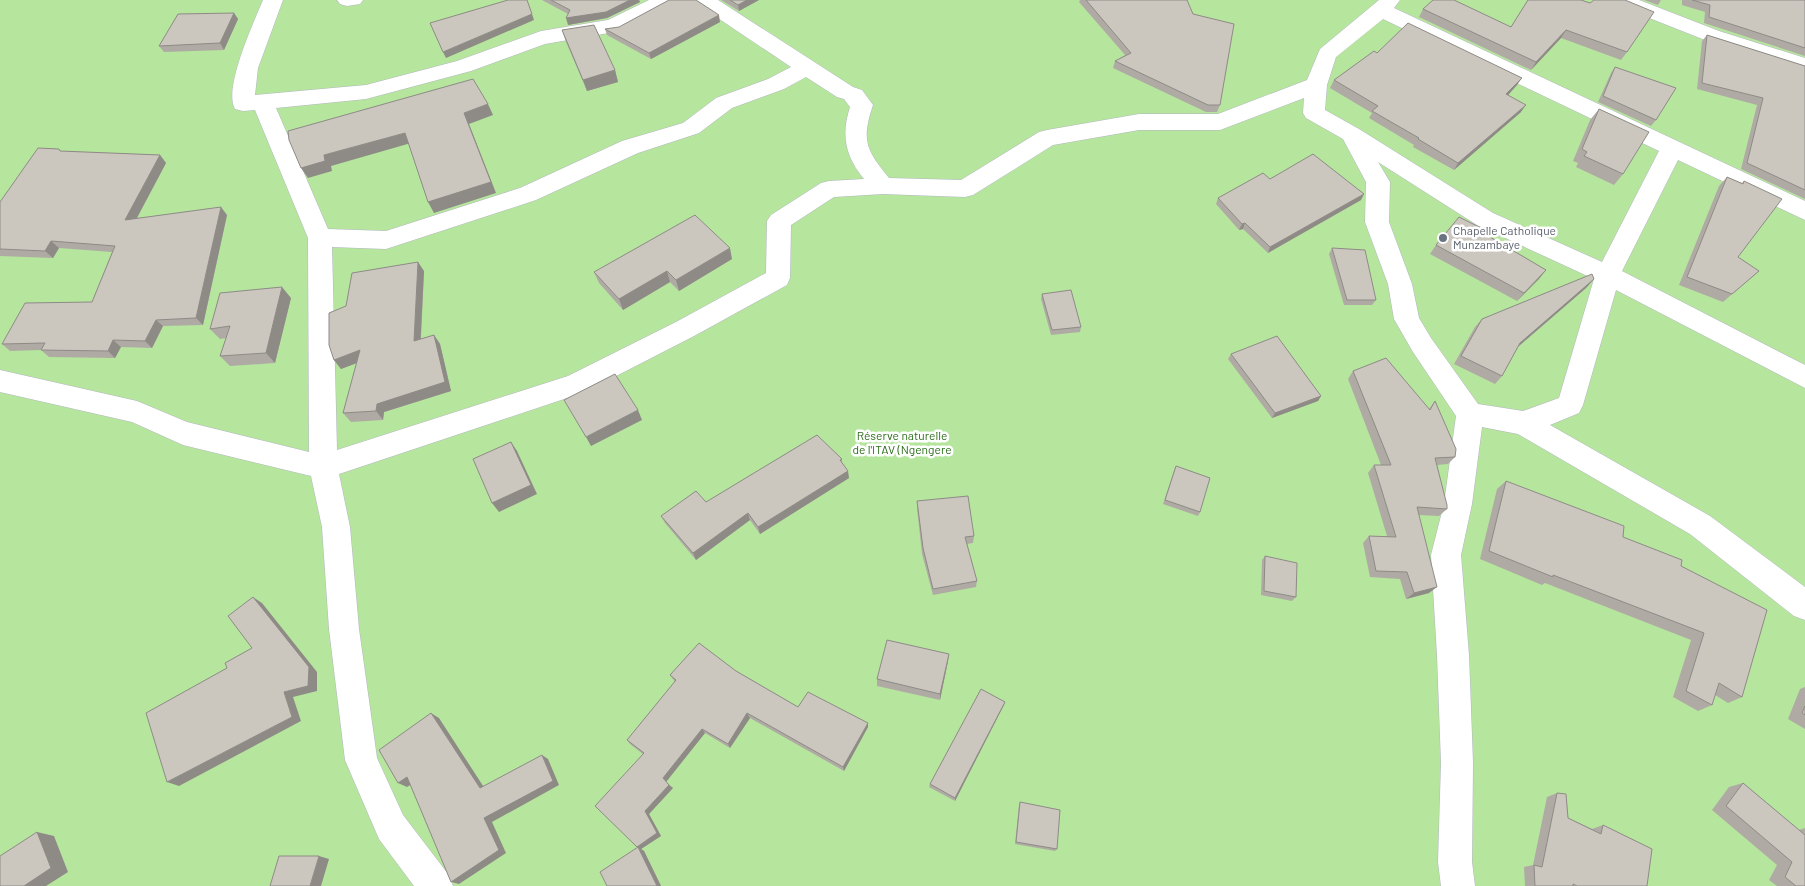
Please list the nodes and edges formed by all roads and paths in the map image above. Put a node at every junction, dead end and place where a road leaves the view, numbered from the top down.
1 (273, 0) edge
2 (347, 0) edge
3 (353, 0) edge
4 (665, 0) edge
5 (704, 0) edge
6 (1621, 0) edge
7 (1385, 5) edge
8 (1805, 65) edge
9 (807, 67) junction
10 (1316, 85) junction
11 (263, 102) junction
12 (1351, 134) junction
13 (1672, 149) junction
14 (884, 186) junction
15 (1805, 212) edge
16 (320, 238) junction
17 (1608, 275) junction
18 (1805, 376) edge
19 (0, 382) edge
20 (1470, 414) junction
21 (1523, 423) junction
22 (323, 467) junction
23 (1805, 606) edge
24 (436, 886) edge
25 (1458, 886) edge

1 - 11 street
2 - 3 street
4 - 11 street
5 - 9 street
6 - 8 street
7 - 10 street
7 - 13 street
9 - 14 street
9 - 16 street
10 - 12 street
10 - 14 street
11 - 16 street
12 - 17 street
12 - 20 street
13 - 15 street
13 - 17 street
14 - 22 street
16 - 22 street
17 - 18 street
17 - 21 street
19 - 22 street
20 - 21 street
20 - 25 street
21 - 23 street
22 - 24 street

